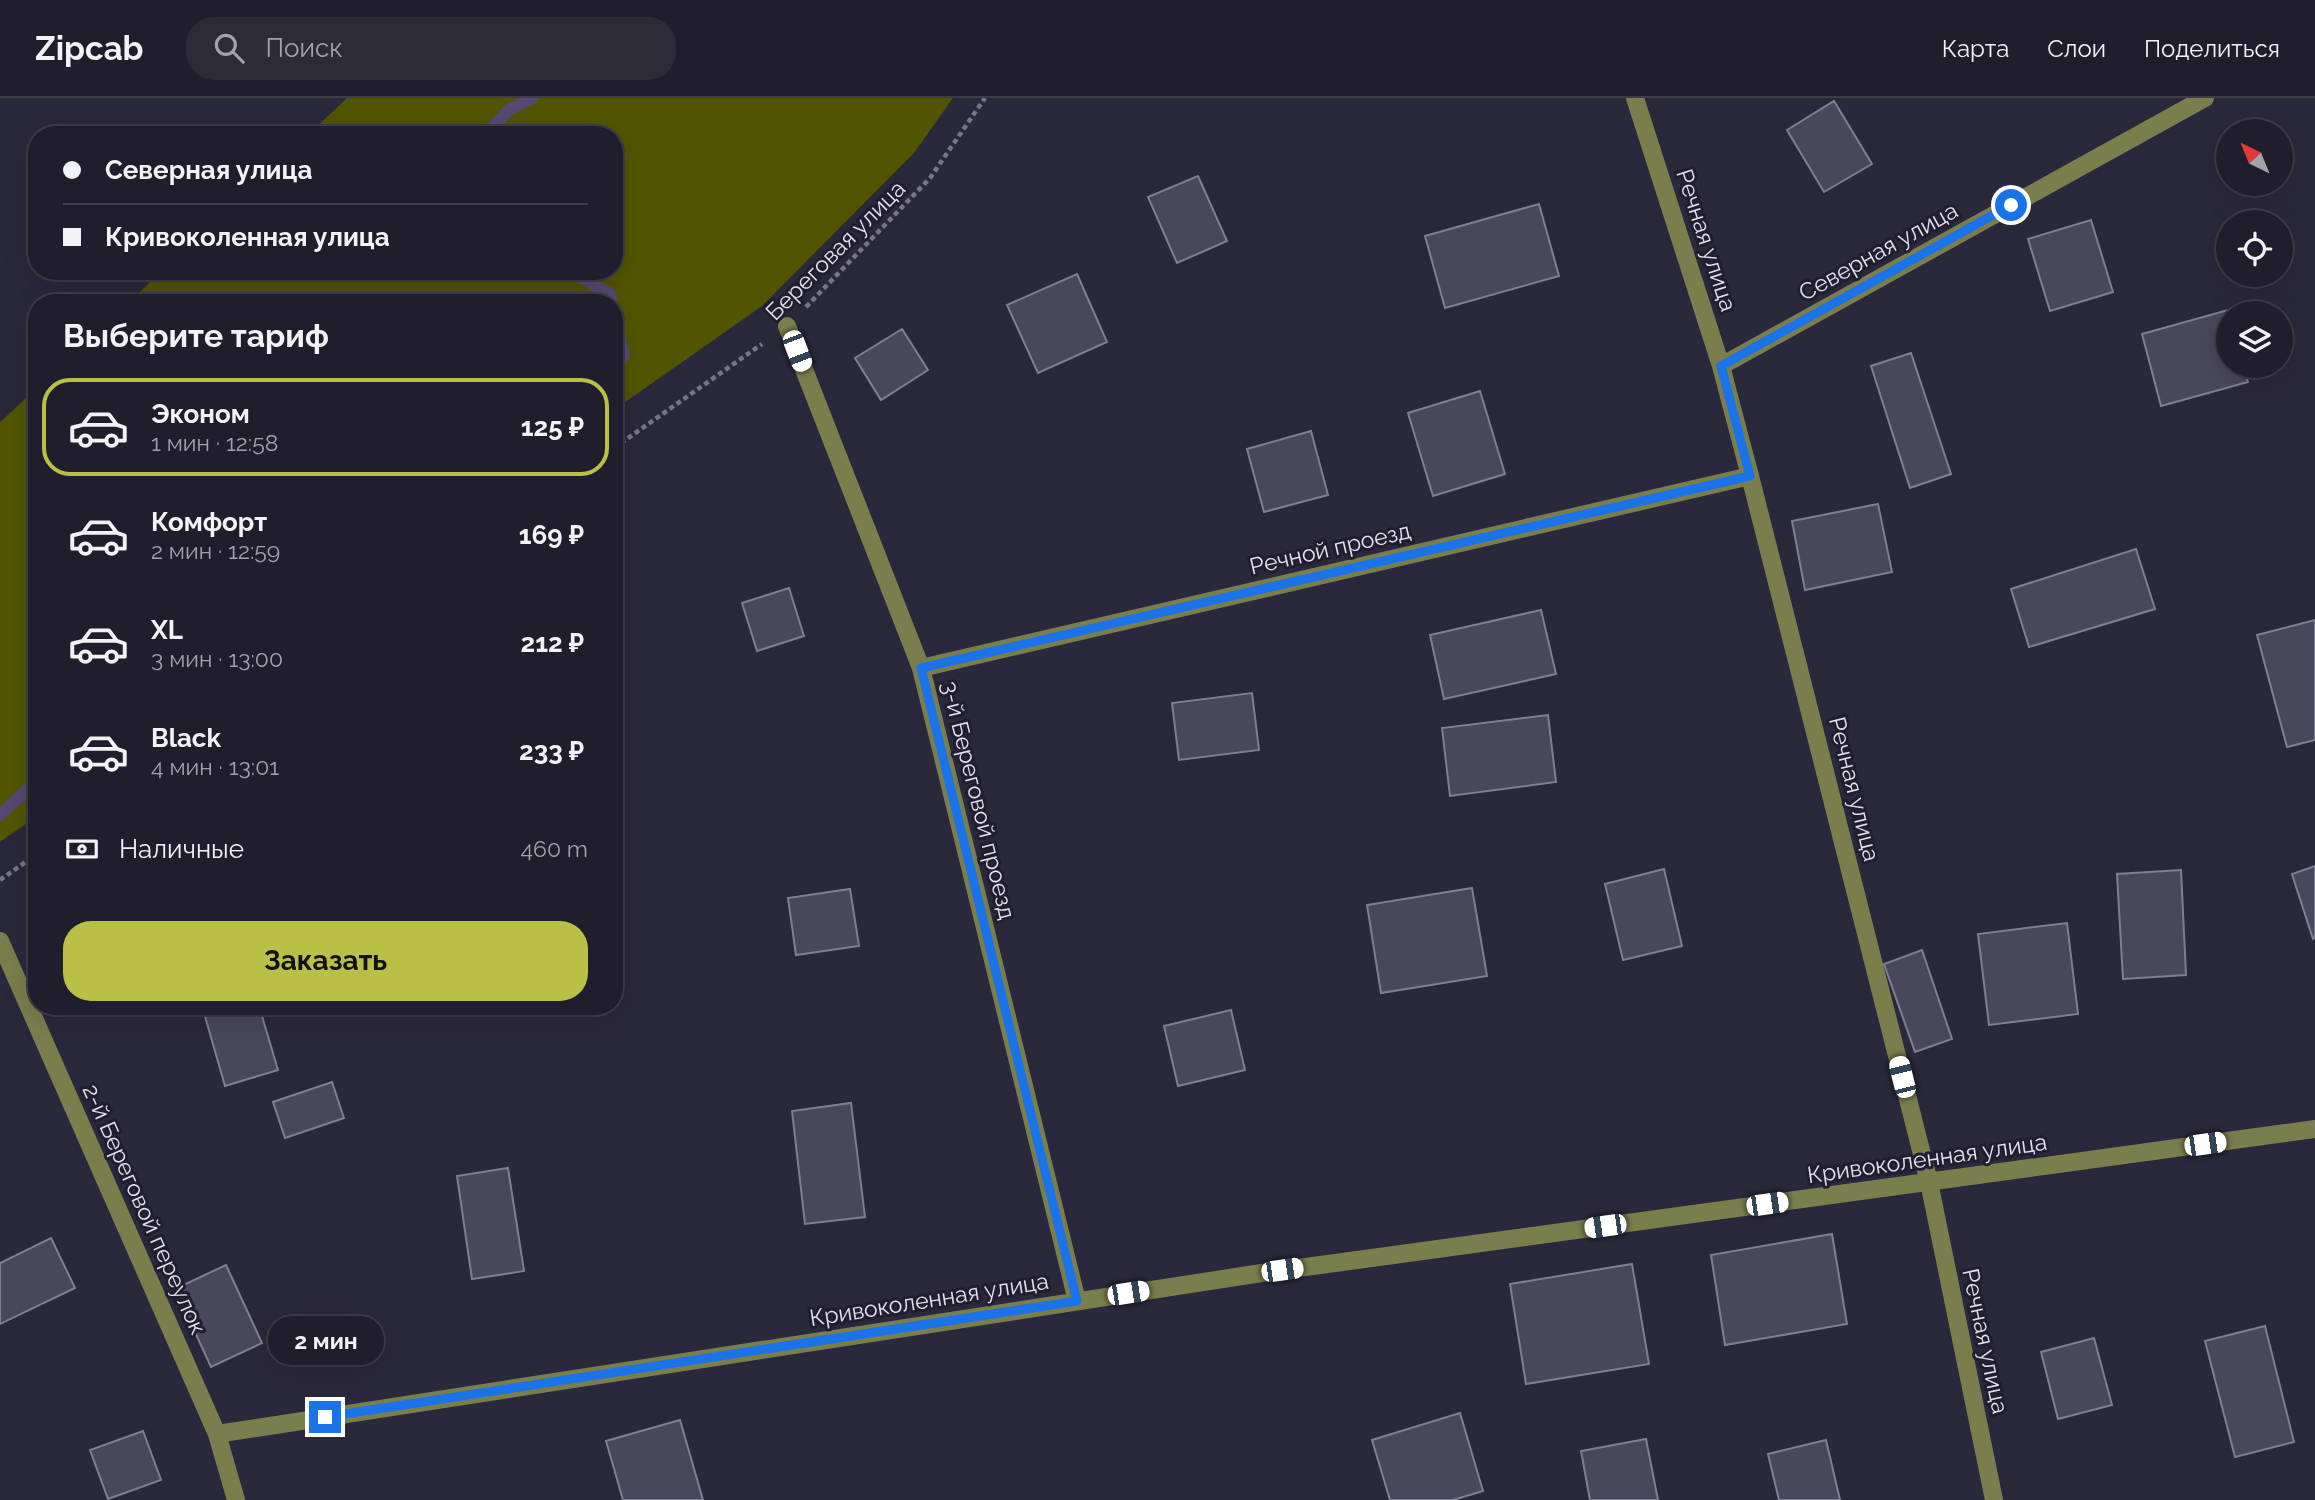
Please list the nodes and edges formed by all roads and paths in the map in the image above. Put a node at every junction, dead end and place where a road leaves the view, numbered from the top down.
1 (985, 98) edge
2 (1635, 98) edge
3 (2205, 98) edge
4 (787, 326) junction
5 (1721, 366) junction
6 (623, 442) edge
7 (1750, 476) junction
8 (921, 668) junction
9 (28, 860) edge
10 (0, 880) edge
11 (0, 941) edge
12 (28, 1004) edge
13 (33, 1015) edge
14 (2315, 1129) edge
15 (1929, 1182) junction
16 (1077, 1301) junction
17 (218, 1434) junction
18 (236, 1500) edge
19 (1994, 1500) edge

1 - 4 path, Береговая улица
2 - 5 street, Речная улица
3 - 5 street, Северная улица
4 - 6 path, Береговая улица
4 - 8 street, 3-й Береговой проезд
5 - 7 street, Речная улица
7 - 8 street, Речной проезд
7 - 15 street, Речная улица
8 - 16 street, 3-й Береговой проезд
9 - 10 path
11 - 12 street, 2-й Береговой переулок
13 - 17 street, 2-й Береговой переулок
14 - 15 street, Кривоколенная улица
15 - 16 street, Кривоколенная улица
15 - 19 street, Речная улица
16 - 17 street, Кривоколенная улица
17 - 18 street, 2-й Береговой переулок

